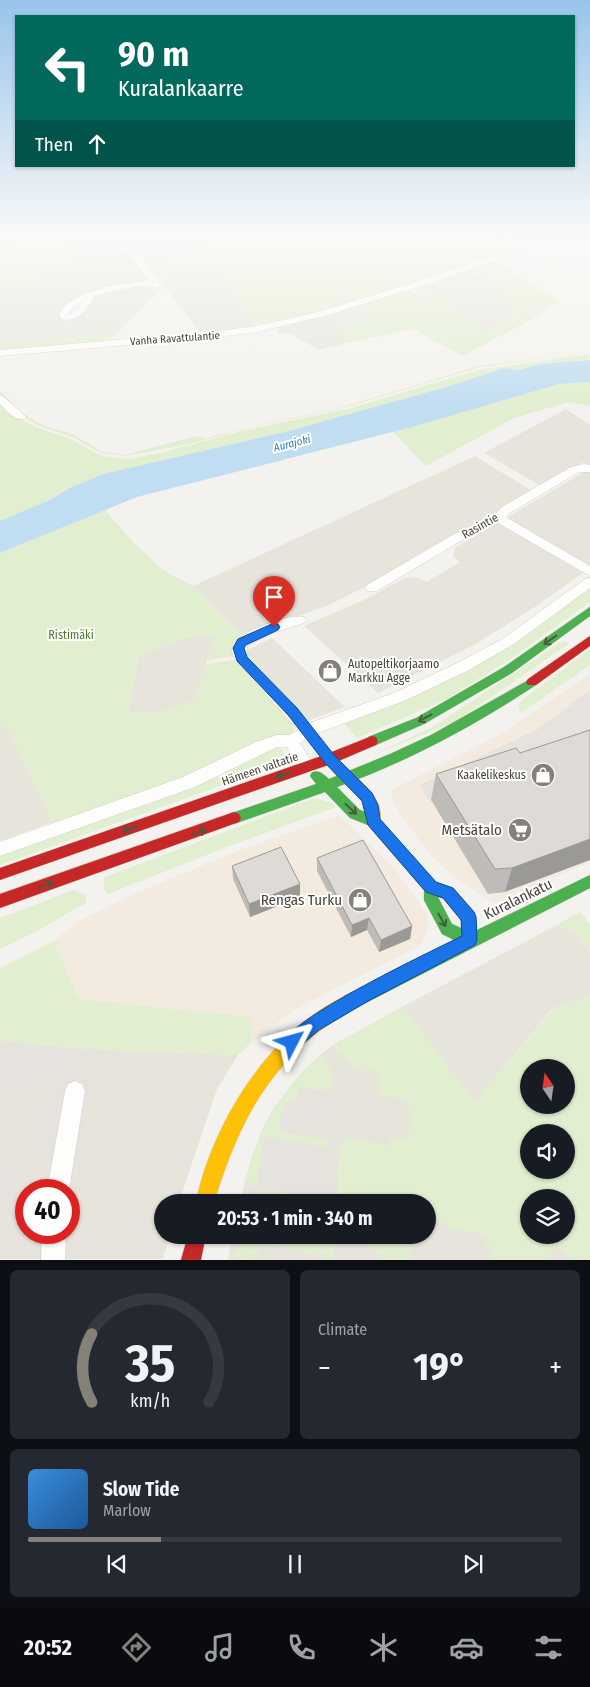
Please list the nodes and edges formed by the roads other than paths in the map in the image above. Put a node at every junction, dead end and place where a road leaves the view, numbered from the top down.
1 (377, 297) edge
2 (0, 353) edge
3 (0, 398) edge
4 (21, 417) dead end
5 (590, 469) edge
6 (499, 518) junction
7 (590, 572) edge
8 (590, 582) edge
9 (372, 588) dead end
10 (590, 611) edge
11 (299, 620) dead end
12 (590, 640) edge
13 (307, 731) junction
14 (291, 741) junction
15 (329, 759) junction
16 (307, 767) junction
17 (348, 778) junction
18 (327, 786) junction
19 (373, 821) junction
20 (0, 850) edge
21 (0, 874) edge
22 (590, 881) edge
23 (431, 888) junction
24 (0, 902) edge
25 (464, 942) junction
26 (75, 1091) dead end
27 (60, 1179) edge
28 (208, 1194) edge
29 (54, 1244) edge
30 (195, 1244) edge
31 (53, 1260) edge
32 (191, 1260) edge

1 - 2 street, Vanha Ravattulantie
3 - 4 street
5 - 6 street, Rasintie
6 - 7 street
6 - 9 street, Rasintie
8 - 13 street
10 -> 15 main road, Hämeen valtatie
11 - 13 street
12 - 17 main road
13 - 14 street
13 - 15 street
14 - 16 street
14 - 20 street
15 - 16 main road, Hämeen valtatie
15 - 17 main road
16 - 18 main road
16 -> 21 main road, Hämeen valtatie
17 - 18 main road
17 - 19 main road
18 -> 19 main road
24 -> 18 main road
19 - 23 main road
22 - 25 main road, Kuralankatu
23 -> 25 main road
23 - 25 main road
25 - 28 main road, Kuralankatu
26 - 27 street
29 - 31 street
30 - 32 main road

